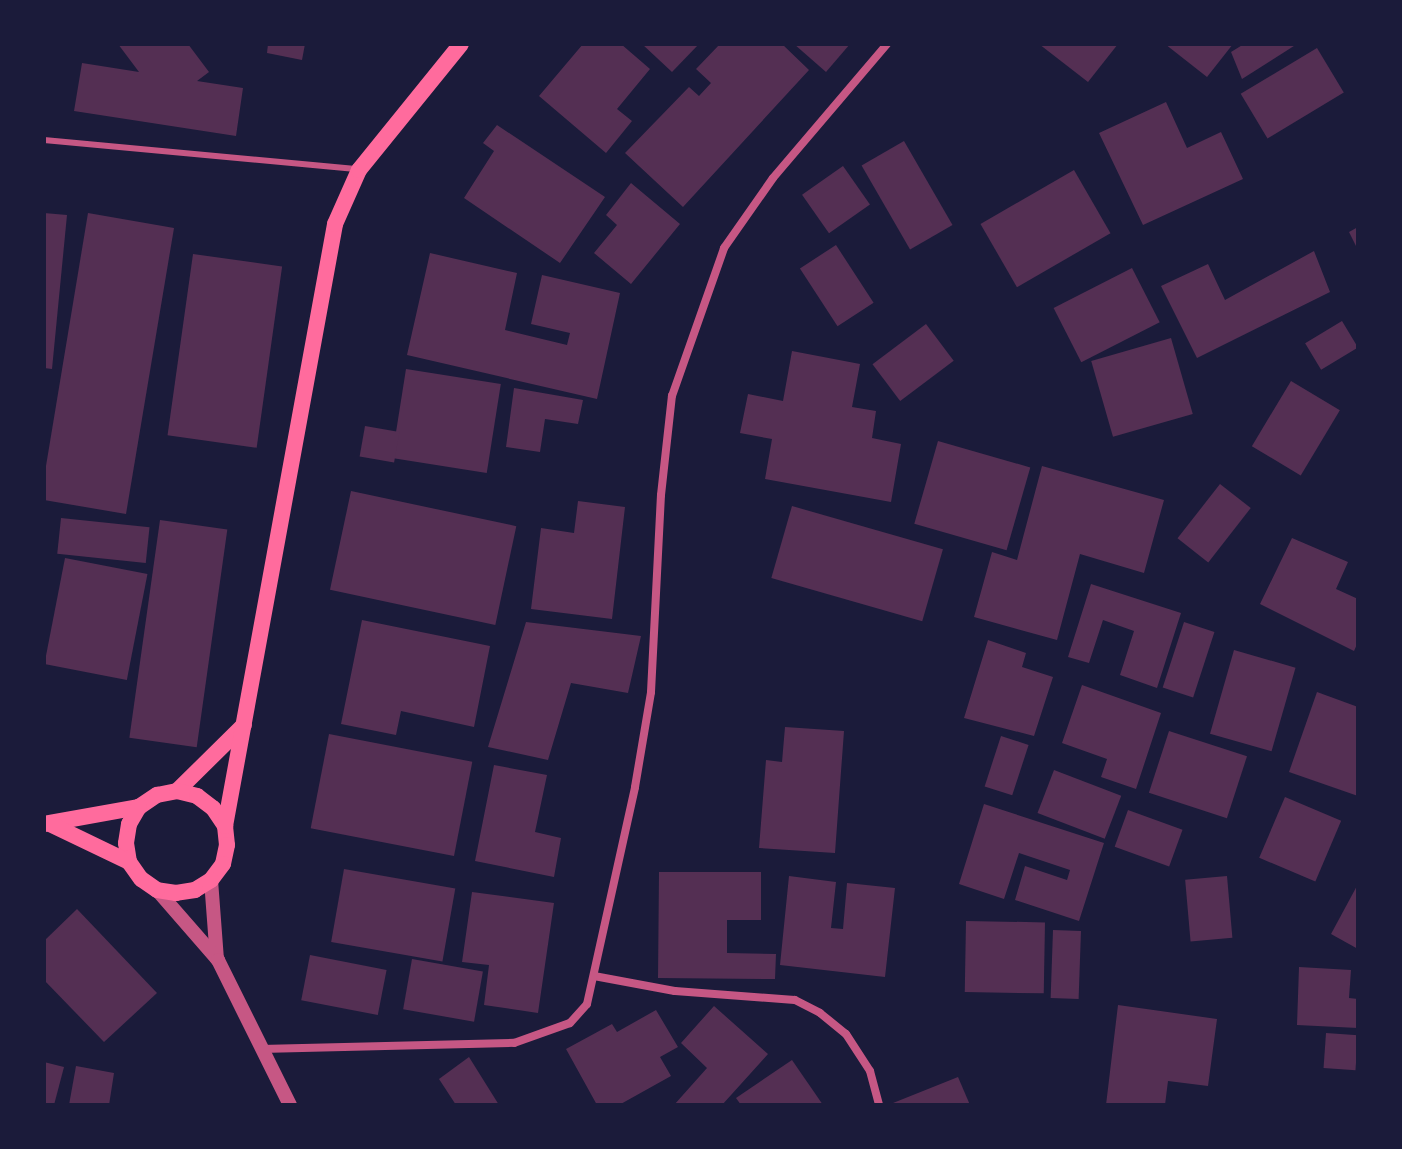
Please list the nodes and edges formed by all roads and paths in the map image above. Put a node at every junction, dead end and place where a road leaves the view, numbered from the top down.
1 (461, 44) edge
2 (887, 44) edge
3 (44, 140) edge
4 (359, 170) junction
5 (245, 723) junction
6 (177, 791) junction
7 (139, 807) junction
8 (47, 824) edge
9 (225, 826) junction
10 (129, 862) junction
11 (211, 880) junction
12 (157, 890) junction
13 (218, 960) junction
14 (594, 976) junction
15 (260, 1049) junction
16 (290, 1105) edge
17 (879, 1105) edge

1 - 4 main road
2 - 14 street
3 - 4 lane
4 - 5 main road
5 - 6 main road
5 - 9 main road
6 - 7 main road
6 - 9 main road
7 - 8 main road
7 - 10 main road
8 - 10 main road
9 - 11 main road
10 - 12 main road
11 - 12 main road
11 - 13 street
12 - 13 street
13 - 15 street
14 - 15 street
14 - 17 street
15 - 16 street

